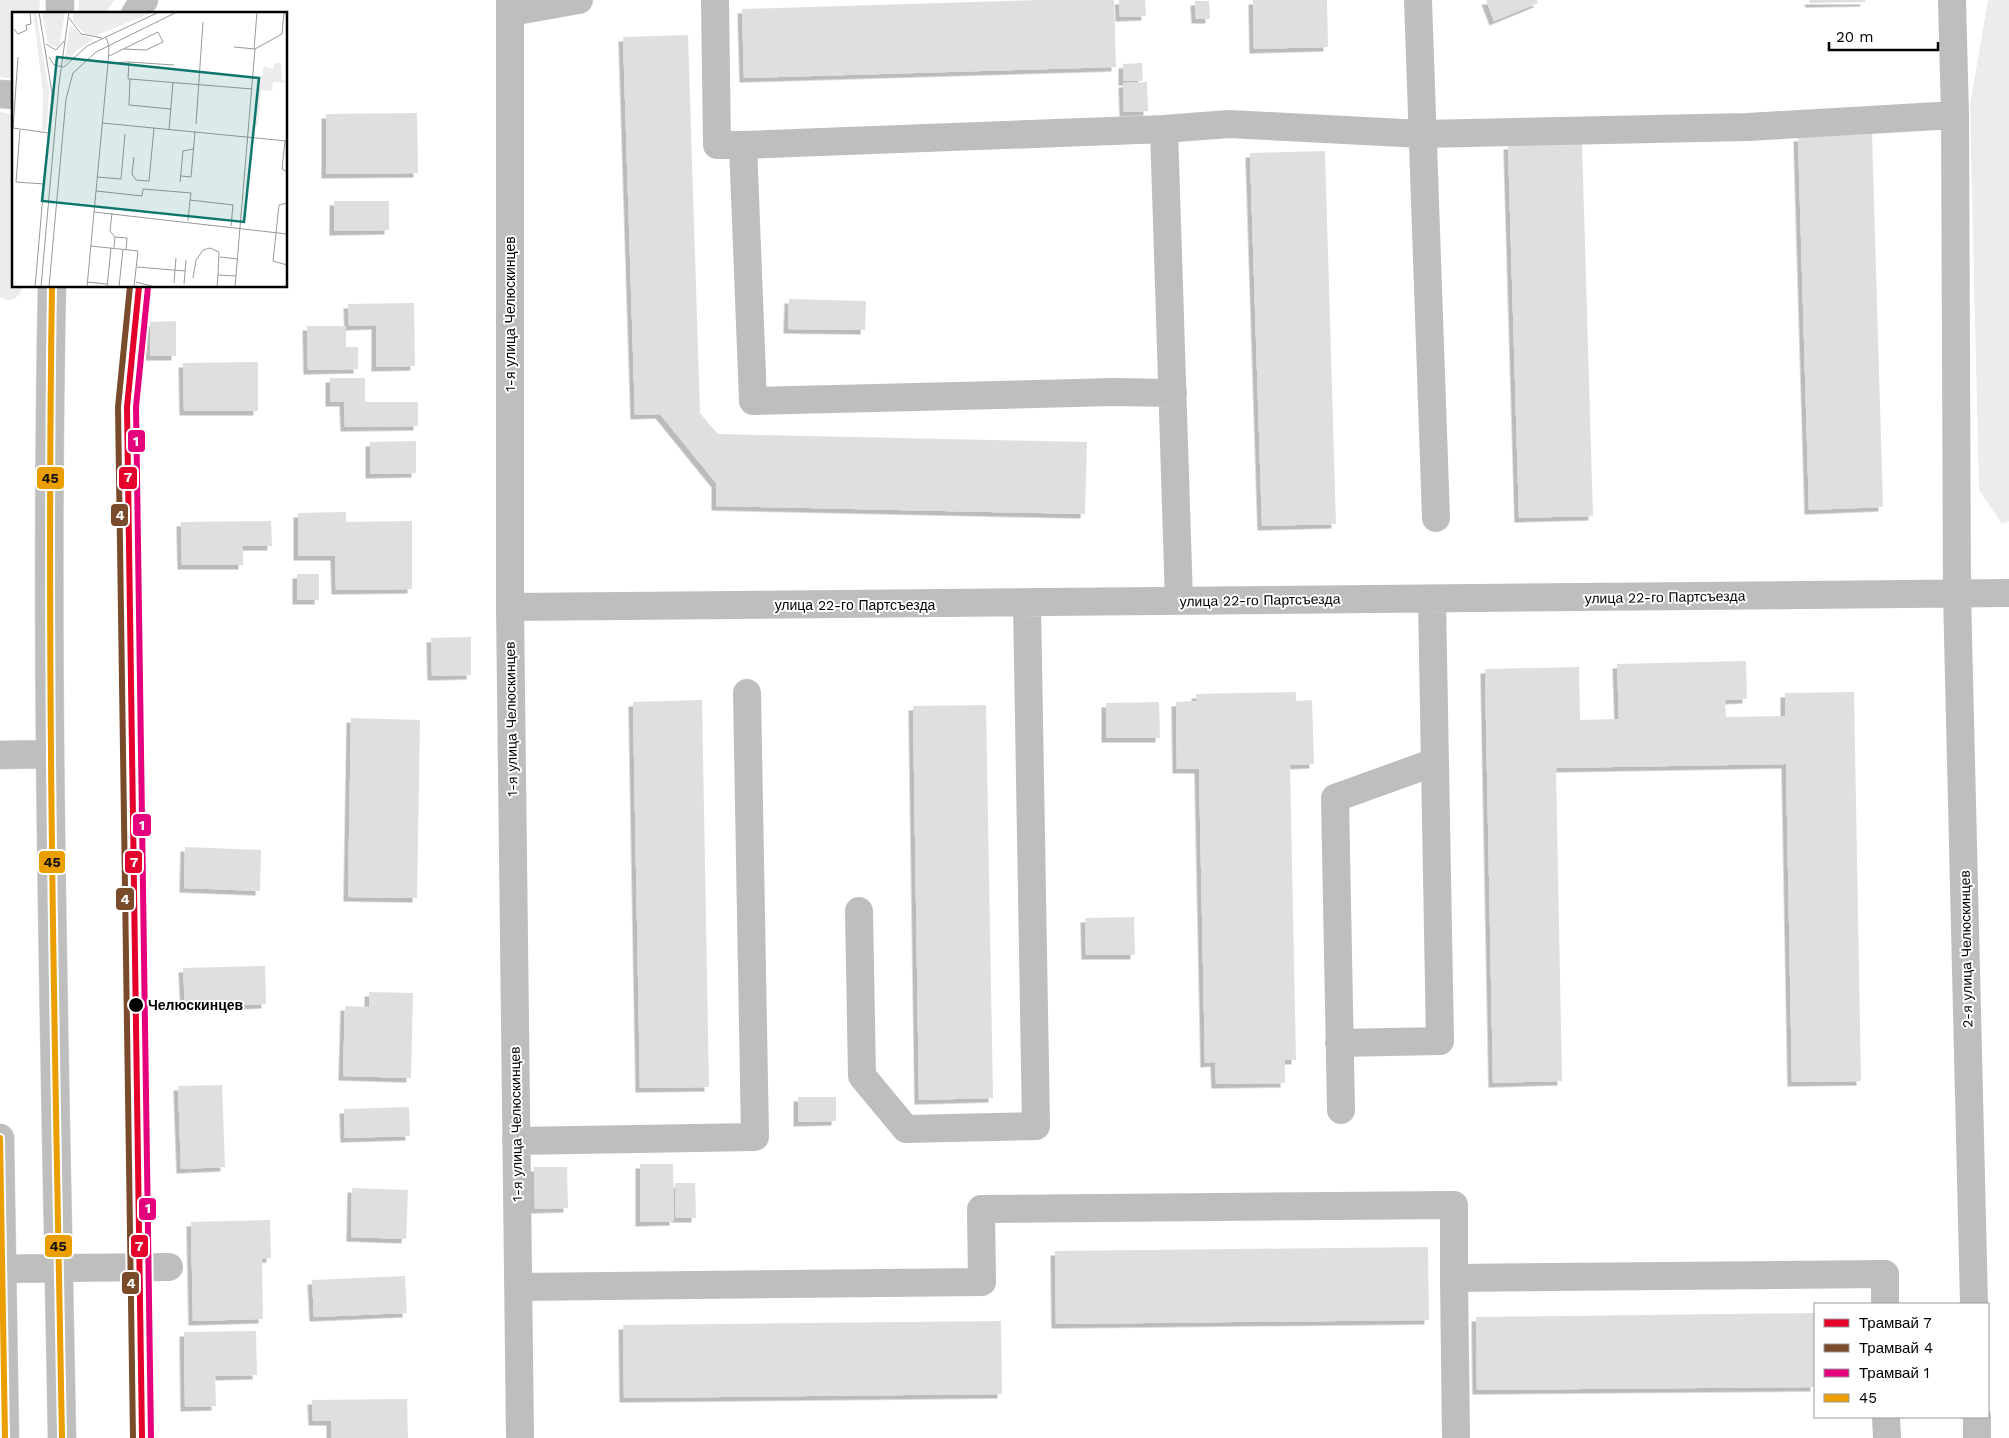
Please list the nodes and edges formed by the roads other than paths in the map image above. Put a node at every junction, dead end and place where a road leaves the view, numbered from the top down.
1 (144, 0) edge
2 (578, 0) edge
3 (715, 0) edge
4 (1418, 0) edge
5 (1952, 0) edge
6 (510, 6) edge
7 (136, 12) edge
8 (1955, 115) junction
9 (1164, 129) junction
10 (1422, 134) junction
11 (743, 145) junction
12 (52, 288) edge
13 (1173, 393) junction
14 (1436, 518) dead end
15 (2009, 593) edge
16 (1957, 594) junction
17 (1432, 599) junction
18 (1179, 601) junction
19 (1027, 604) junction
20 (510, 607) junction
21 (747, 693) dead end
22 (50, 754) junction
23 (0, 755) edge
24 (1435, 762) junction
25 (859, 911) dead end
26 (1339, 1043) junction
27 (1341, 1110) dead end
28 (0, 1138) edge
29 (516, 1141) junction
30 (169, 1266) dead end
31 (59, 1268) junction
32 (1, 1269) edge
33 (1454, 1278) junction
34 (518, 1286) junction
35 (1885, 1303) edge
36 (1974, 1303) edge
37 (1886, 1418) edge
38 (1977, 1418) edge
39 (5, 1438) edge
40 (62, 1438) edge
41 (520, 1438) edge
42 (1456, 1438) edge
43 (1887, 1438) edge
44 (1978, 1438) edge

1 - 7 street
2 - 6 street
3 - 11 street
4 - 10 street
5 - 8 street, 2-я улица Челюскинцев
6 - 20 street, 1-я улица Челюскинцев
8 - 10 street
8 - 16 street, 2-я улица Челюскинцев
9 - 10 street
9 - 11 street
9 - 13 street
10 - 14 street
11 - 13 street
12 - 22 street
13 - 18 street
15 - 16 street, улица 22-го Партсъезда
16 - 17 street, улица 22-го Партсъезда
16 - 36 street, 2-я улица Челюскинцев
17 - 18 street, улица 22-го Партсъезда
17 - 24 street
18 - 19 street, улица 22-го Партсъезда
19 - 20 street, улица 22-го Партсъезда
19 - 25 street
20 - 29 street, 1-я улица Челюскинцев
21 - 29 street
22 - 23 street
22 - 31 street
24 - 26 street
24 - 26 street
26 - 27 street
28 - 32 street
29 - 34 street, 1-я улица Челюскинцев
30 - 31 street
31 - 32 street
31 - 40 street
32 - 39 street
33 - 34 street
33 - 35 street
33 - 42 street
34 - 41 street, 1-я улица Челюскинцев
37 - 43 street
38 - 44 street

